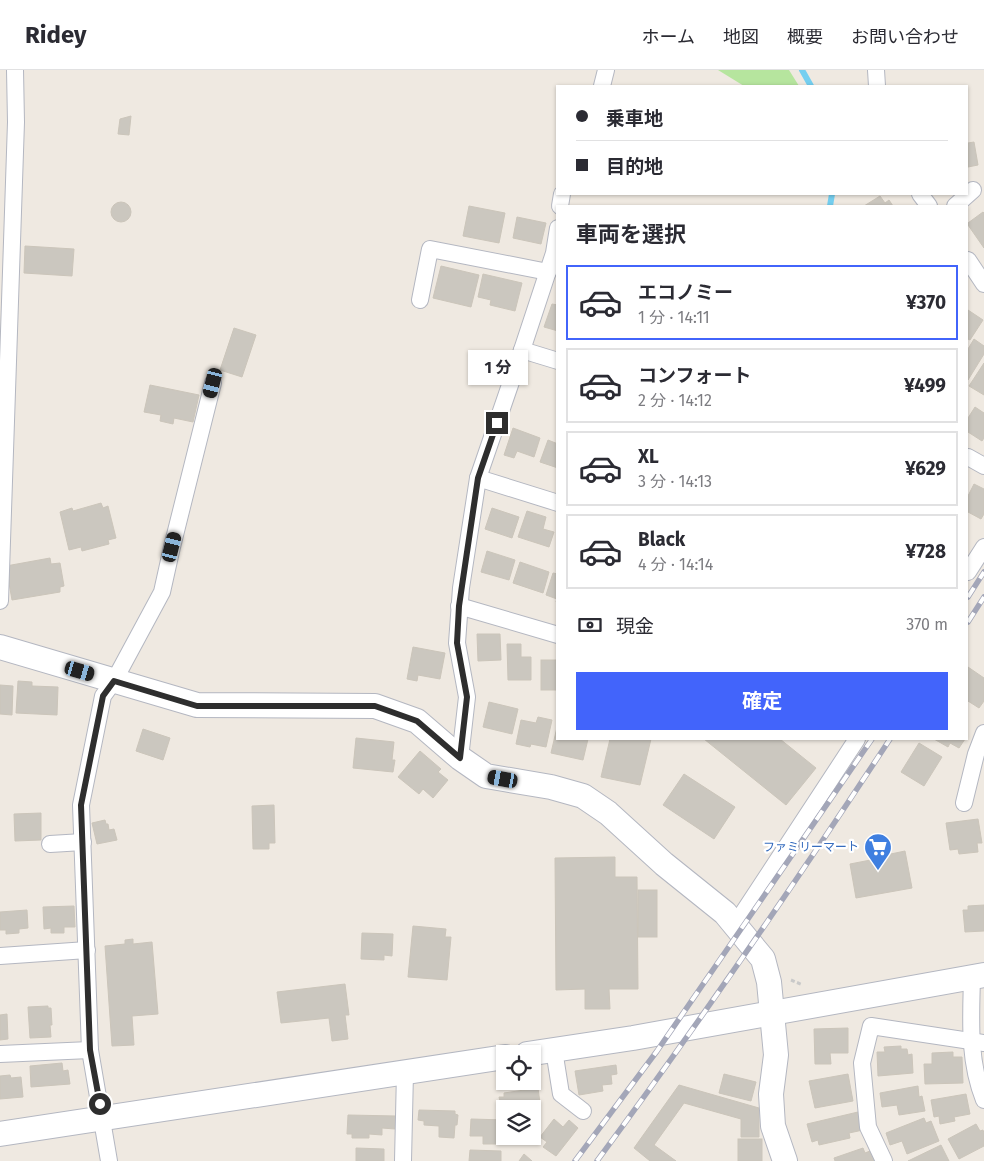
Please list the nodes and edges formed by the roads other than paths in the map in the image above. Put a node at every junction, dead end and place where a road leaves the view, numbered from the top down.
1 (15, 70) edge
2 (606, 70) edge
3 (876, 70) edge
4 (602, 85) edge
5 (877, 85) edge
6 (973, 190) dead end
7 (968, 194) edge
8 (967, 195) edge
9 (956, 205) edge
10 (556, 240) edge
11 (968, 260) edge
12 (548, 272) junction
13 (984, 284) edge
14 (420, 300) dead end
15 (4, 344) edge
16 (522, 350) junction
17 (556, 360) edge
18 (213, 383) dead end
19 (968, 457) edge
20 (984, 466) edge
21 (478, 478) junction
22 (556, 502) edge
23 (984, 547) edge
24 (968, 572) edge
25 (0, 601) edge
26 (459, 606) junction
27 (556, 634) edge
28 (0, 646) edge
29 (114, 681) junction
30 (984, 733) edge
31 (857, 740) edge
32 (460, 758) junction
33 (964, 803) dead end
34 (82, 842) junction
35 (50, 844) dead end
36 (735, 925) junction
37 (87, 950) junction
38 (0, 956) edge
39 (978, 976) edge
40 (772, 1012) junction
41 (978, 1041) edge
42 (90, 1050) junction
43 (554, 1050) junction
44 (541, 1052) edge
45 (0, 1054) edge
46 (496, 1058) edge
47 (406, 1072) junction
48 (984, 1100) edge
49 (583, 1111) dead end
50 (102, 1118) junction
51 (0, 1134) edge
52 (109, 1161) edge
53 (403, 1161) edge
54 (786, 1161) edge
55 (884, 1161) edge

1 - 15 street
2 - 4 street
3 - 5 street
6 - 7 street
8 - 9 street
10 - 12 street
11 - 13 street
12 - 14 street
12 - 16 street
15 - 25 street
16 - 17 street
16 - 21 street
18 - 29 street
19 - 20 street
21 - 22 street
21 - 26 street
23 - 24 street
26 - 27 street
26 - 32 street
28 - 29 street
29 - 32 street
29 - 34 street
30 - 33 street
31 - 36 street
32 - 36 street
34 - 35 street
34 - 37 street
36 - 40 street
37 - 38 street
37 - 42 street
39 - 40 street
39 - 41 street
40 - 43 street
40 - 54 street
41 - 48 street
41 - 55 street
42 - 45 street
42 - 50 street
43 - 44 street
43 - 49 street
46 - 47 street
47 - 50 street
47 - 53 street
50 - 51 street
50 - 52 street

